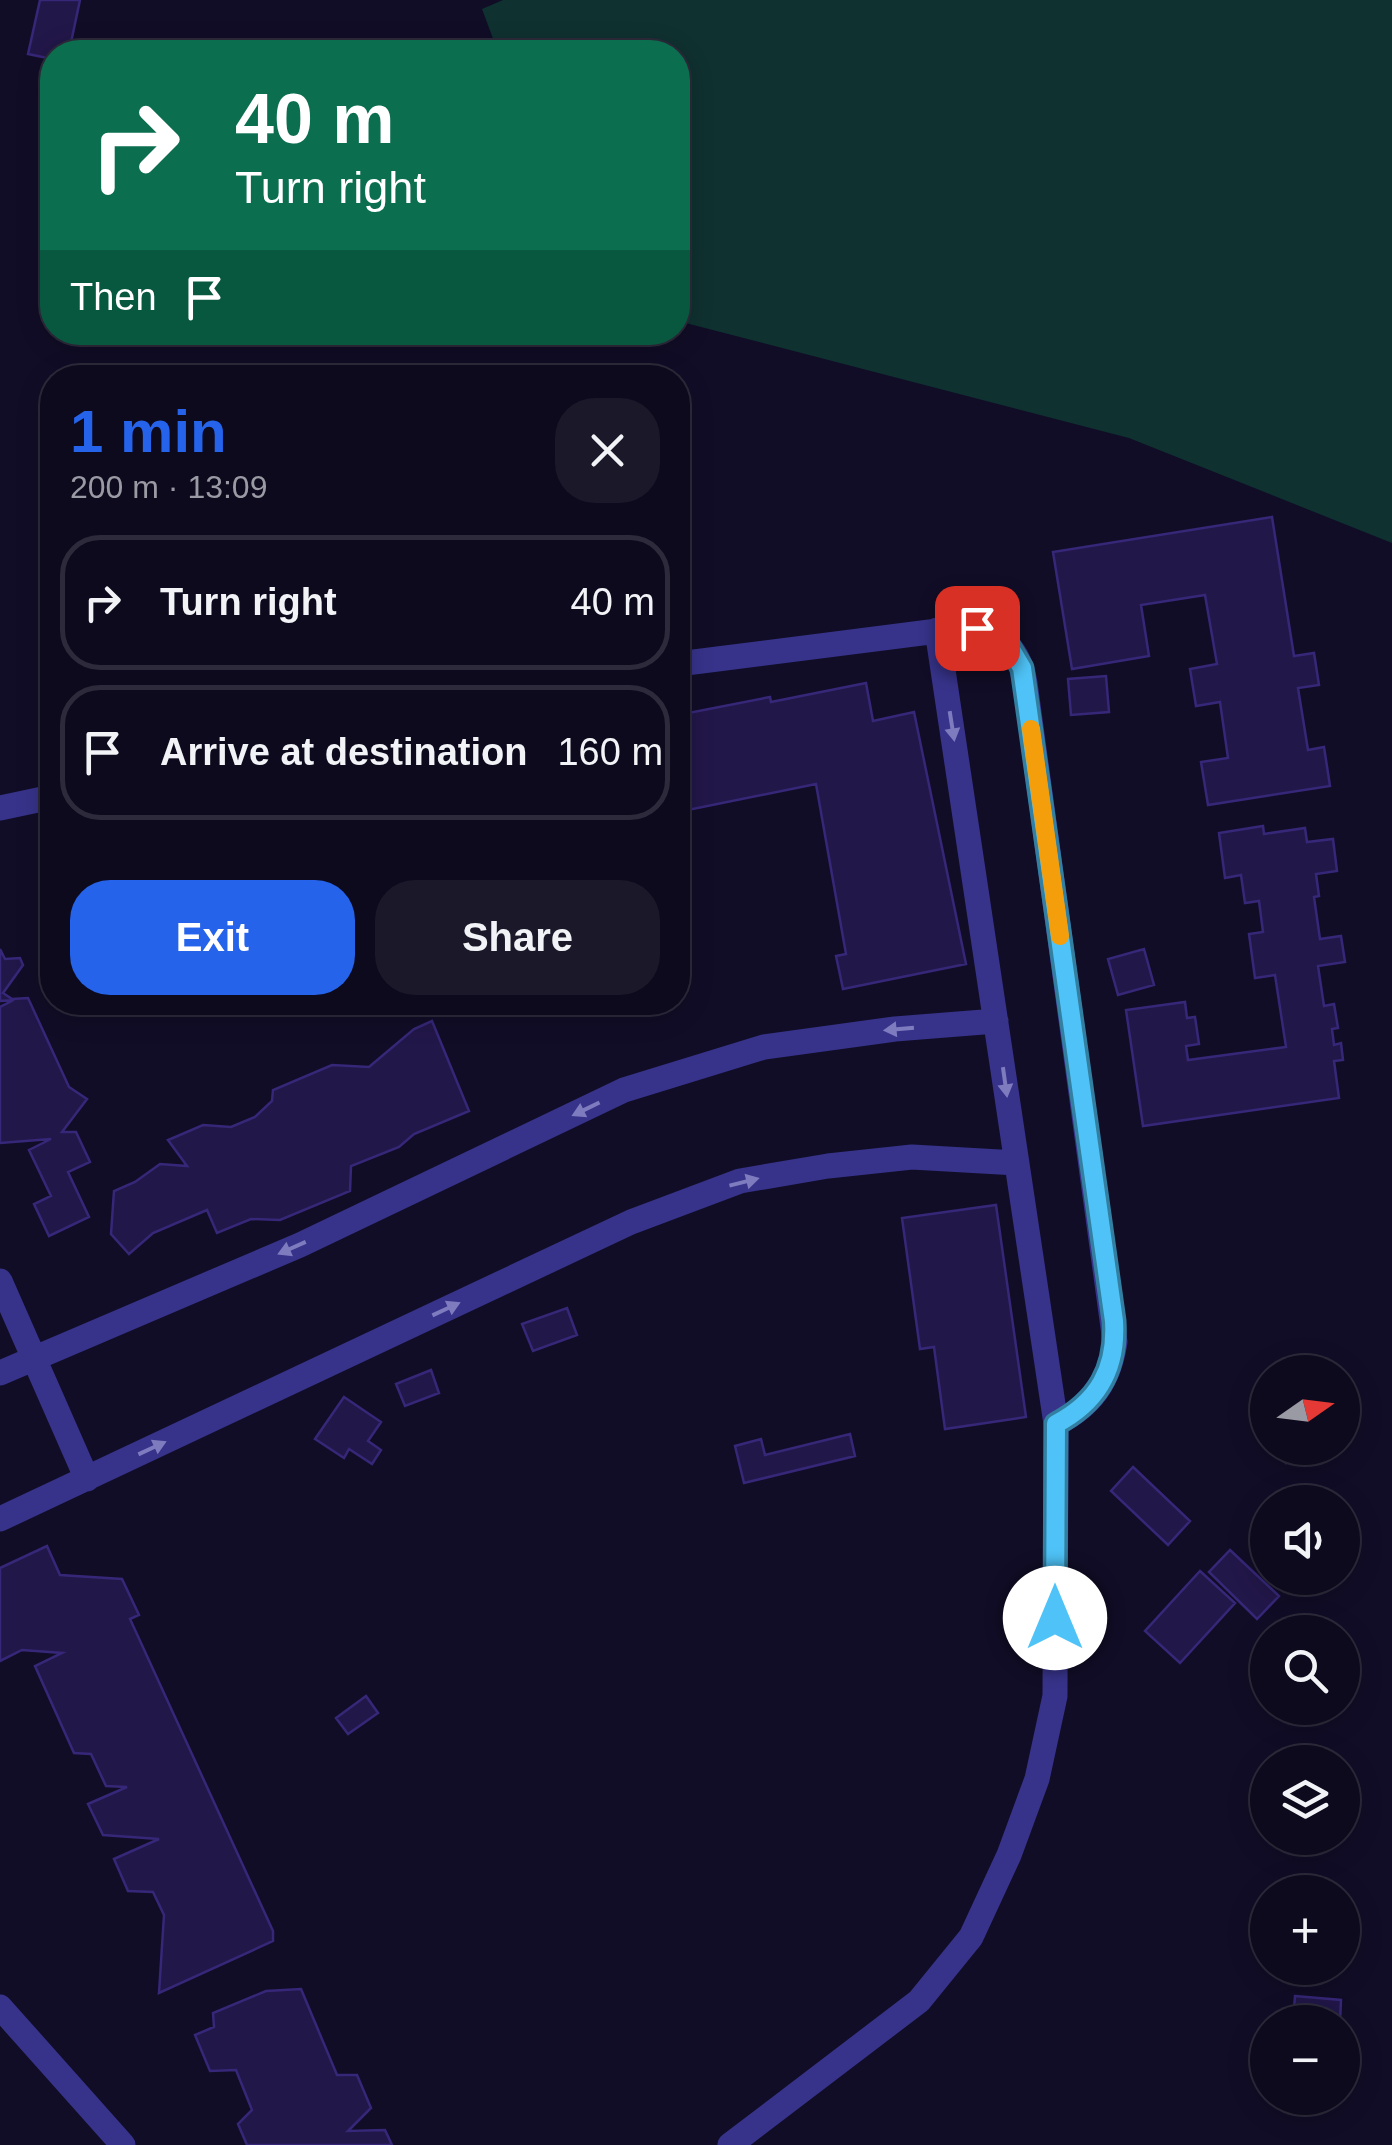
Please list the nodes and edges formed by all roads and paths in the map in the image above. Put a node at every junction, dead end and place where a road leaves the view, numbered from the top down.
1 (937, 630) junction
2 (690, 662) edge
3 (40, 800) edge
4 (0, 808) edge
5 (996, 1022) junction
6 (1017, 1163) junction
7 (0, 1281) edge
8 (36, 1356) junction
9 (0, 1373) edge
10 (1056, 1424) junction
11 (87, 1479) junction
12 (0, 1519) edge
13 (0, 2007) edge
14 (123, 2145) edge
15 (730, 2145) edge

1 - 2 street
1 -> 5 street
1 - 10 street
3 - 4 street
5 -> 6 street
5 -> 8 street
6 - 10 street
11 -> 6 street
7 - 8 street
8 - 9 street
8 - 11 street
10 - 15 street
11 - 12 street
13 - 14 street

